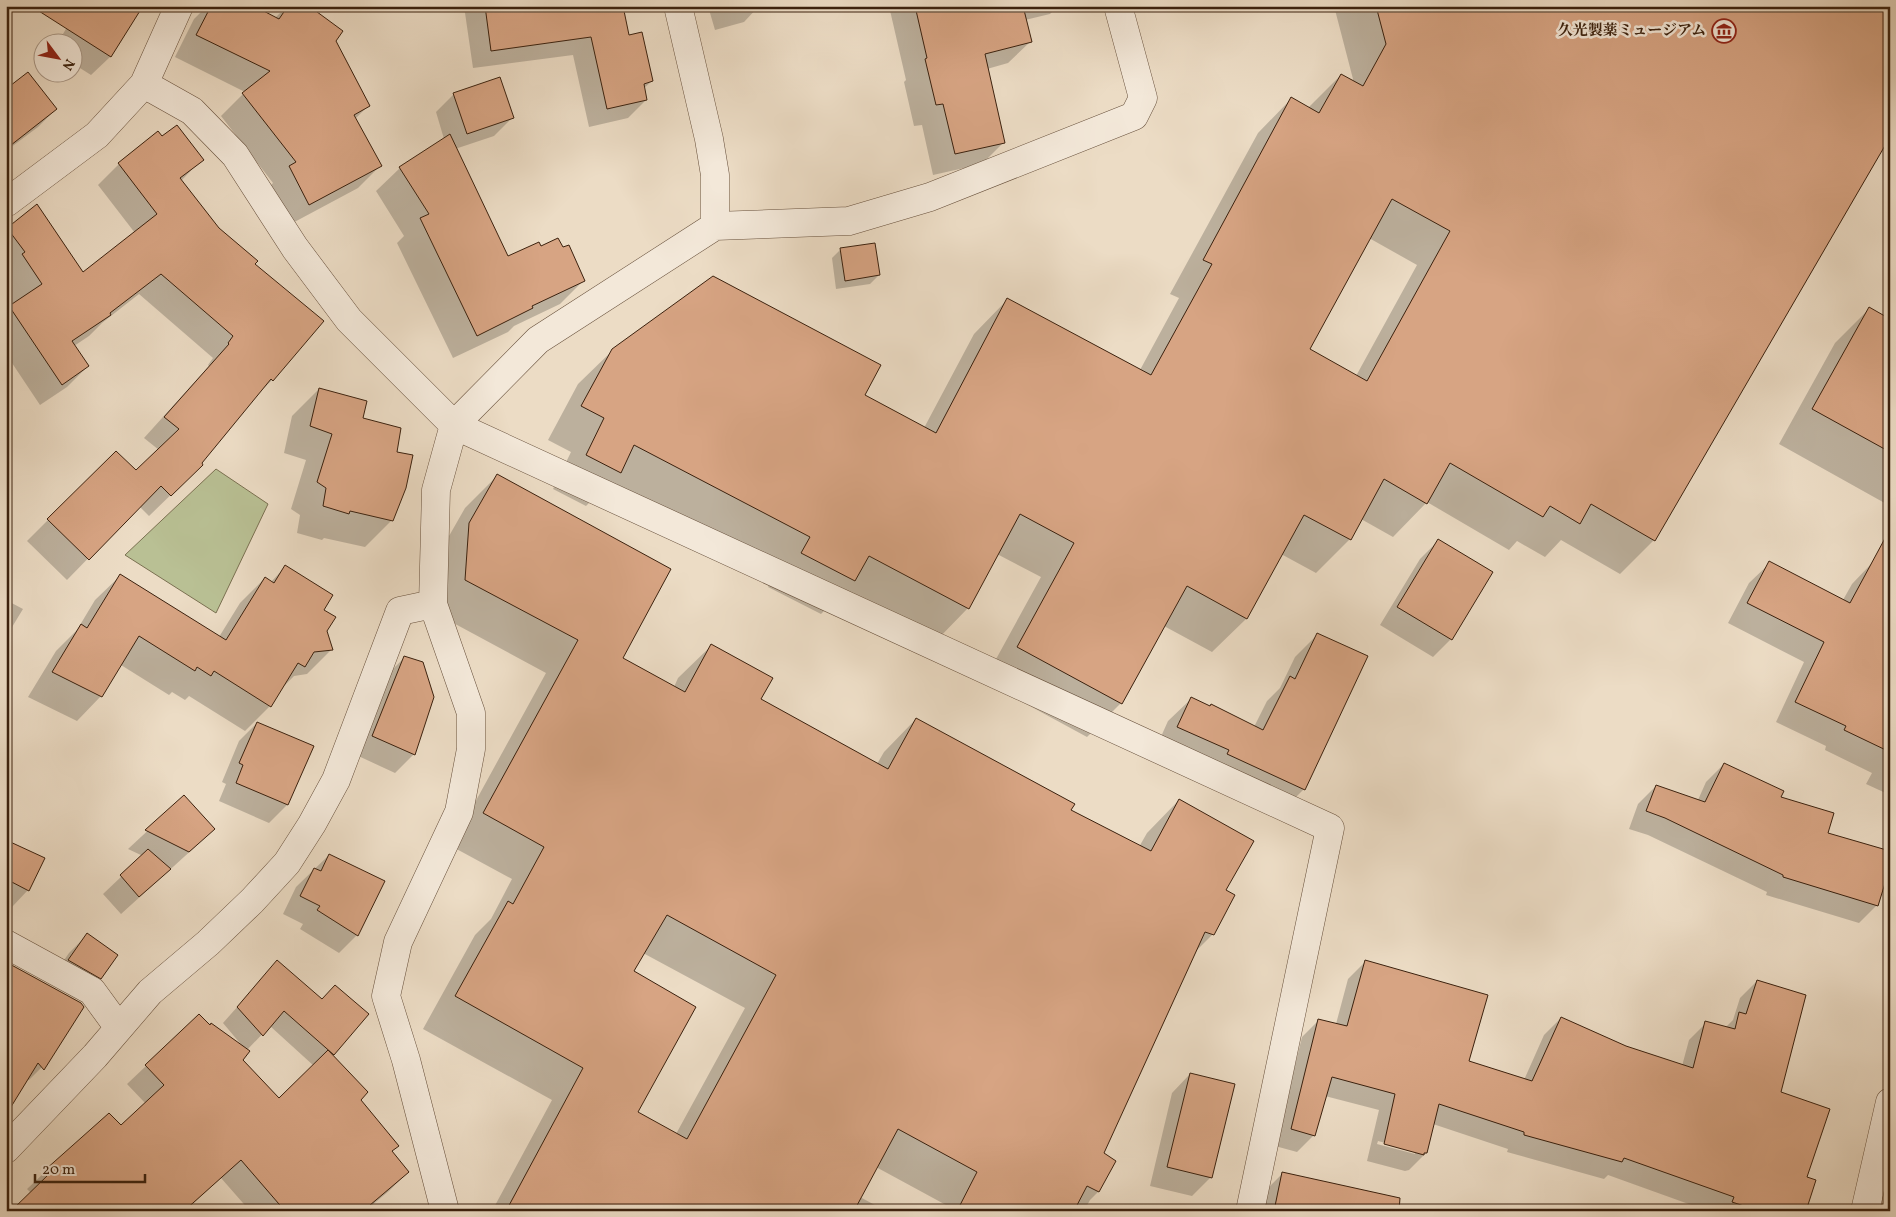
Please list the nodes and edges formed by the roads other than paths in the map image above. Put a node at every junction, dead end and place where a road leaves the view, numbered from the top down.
1 (179, 6) edge
2 (678, 6) edge
3 (1118, 6) edge
4 (144, 84) junction
5 (6, 203) edge
6 (715, 226) junction
7 (454, 425) junction
8 (434, 604) junction
9 (6, 944) edge
10 (119, 1028) junction
11 (1890, 1102) edge
12 (6, 1149) edge
13 (445, 1211) edge
14 (1250, 1211) edge
15 (1865, 1211) edge

1 - 4 street
2 - 6 street
3 - 6 street
4 - 5 street
4 - 7 street
6 - 7 street
7 - 8 street
7 - 14 street
8 - 10 street
8 - 13 street
9 - 10 street
10 - 12 street
11 - 15 street

